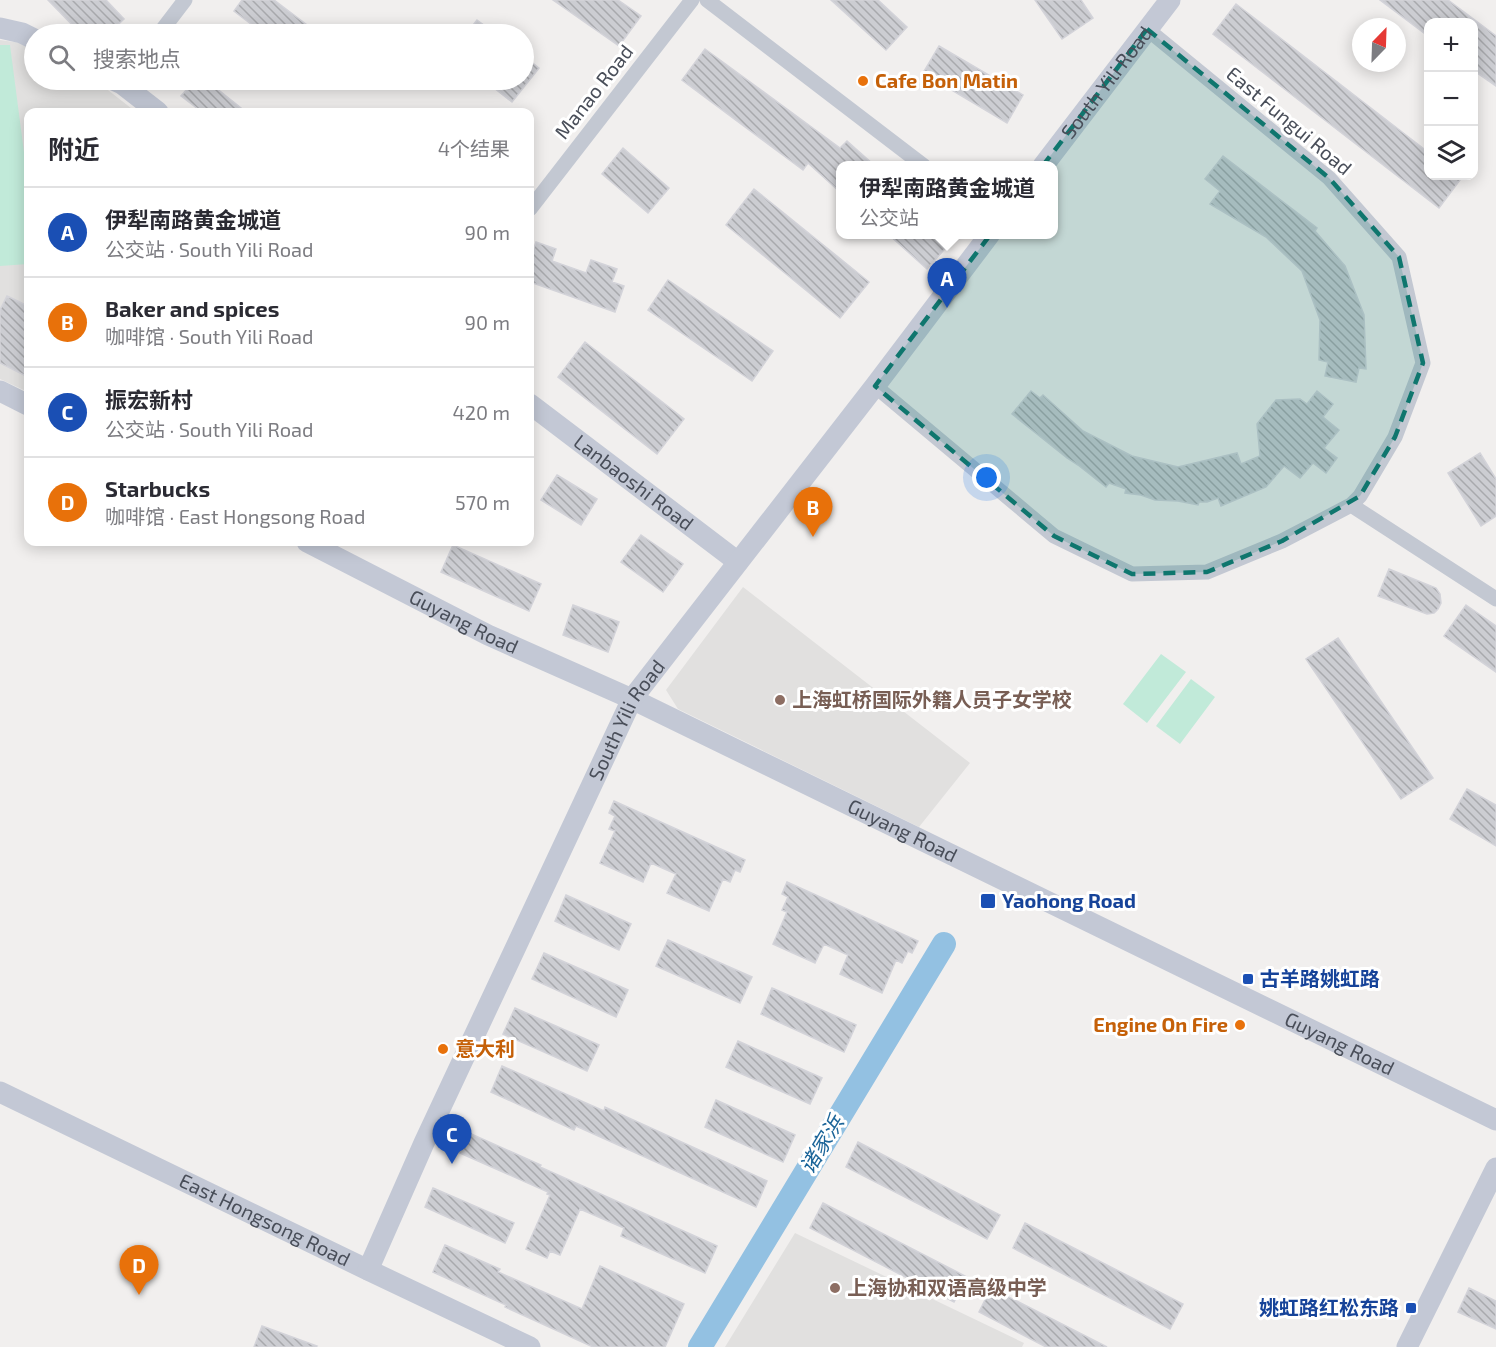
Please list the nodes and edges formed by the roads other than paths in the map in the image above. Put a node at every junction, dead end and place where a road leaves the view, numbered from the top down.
1 (185, 0) edge
2 (692, 0) edge
3 (707, 0) edge
4 (1170, 0) edge
5 (167, 24) edge
6 (0, 28) edge
7 (1147, 29) junction
8 (24, 34) edge
9 (131, 90) edge
10 (153, 108) edge
11 (919, 161) edge
12 (1046, 161) edge
13 (534, 204) edge
14 (986, 239) edge
15 (875, 386) junction
16 (0, 391) edge
17 (24, 403) edge
18 (534, 407) edge
19 (1351, 505) junction
20 (315, 546) edge
21 (738, 562) junction
22 (1496, 599) edge
23 (632, 699) junction
24 (0, 1092) edge
25 (1496, 1120) edge
26 (1496, 1168) edge
27 (368, 1270) junction
28 (530, 1347) edge
29 (1407, 1347) edge

1 - 5 street
2 - 13 street, Manao Road
3 - 11 street
4 - 7 street, South Yili Road
6 - 8 street
7 - 12 street, South Yili Road
7 - 19 street, East Fungui Road
9 - 10 street
14 - 15 street, South Yili Road
15 - 19 street, East Fungui Road
15 - 21 street, South Yili Road
16 - 17 street
18 - 21 street, Lanbaoshi Road
19 - 22 street
20 - 23 street, Guyang Road
21 - 23 street, South Yili Road
23 - 25 street, Guyang Road
23 - 27 street, South Yili Road
24 - 27 street, East Hongsong Road
26 - 29 street
27 - 28 street, East Hongsong Road

